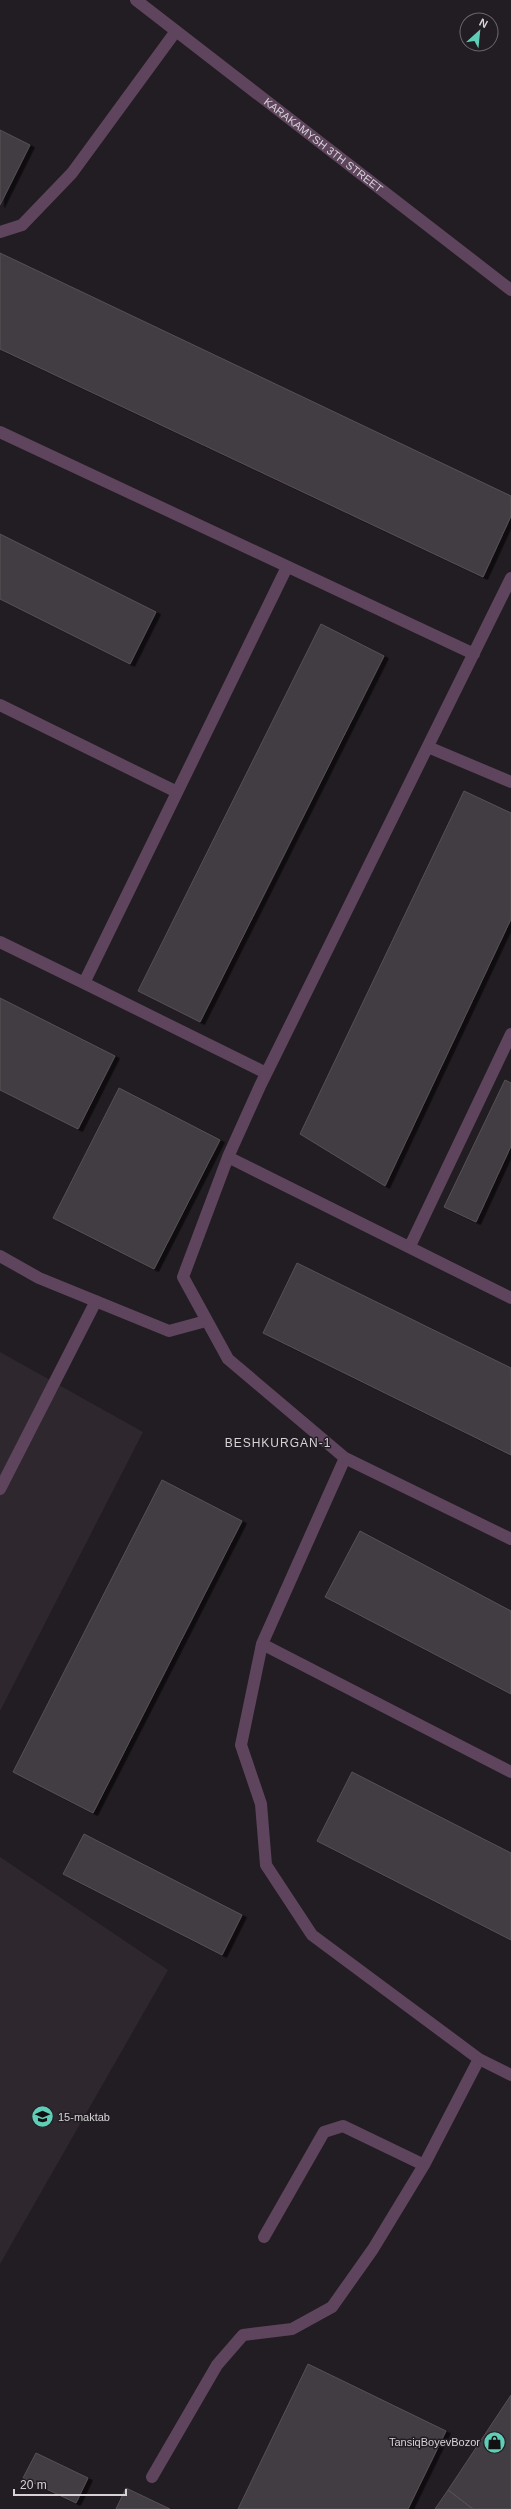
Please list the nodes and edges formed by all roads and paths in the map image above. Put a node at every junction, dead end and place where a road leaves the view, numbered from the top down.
1 (136, 0) edge
2 (176, 31) junction
3 (0, 232) edge
4 (511, 290) edge
5 (0, 432) edge
6 (286, 567) junction
7 (511, 578) edge
8 (474, 654) junction
9 (0, 705) edge
10 (428, 747) junction
11 (511, 782) edge
12 (177, 792) junction
13 (0, 942) edge
14 (84, 983) junction
15 (511, 1034) edge
16 (266, 1073) junction
17 (228, 1157) junction
18 (410, 1246) junction
19 (0, 1256) edge
20 (511, 1298) edge
21 (96, 1301) junction
22 (206, 1321) junction
23 (345, 1458) junction
24 (0, 1489) edge
25 (511, 1539) edge
26 (262, 1644) junction
27 (511, 1772) edge
28 (480, 2059) junction
29 (511, 2075) edge
30 (424, 2165) junction
31 (264, 2237) dead end
32 (152, 2477) dead end

1 - 2 street, KARAKAMYSH 3TH STREET
2 - 3 street
2 - 4 street, KARAKAMYSH 3TH STREET
5 - 6 street
6 - 8 street
6 - 12 street
7 - 8 street
8 - 10 street
9 - 12 street
10 - 11 street
10 - 16 street
12 - 14 street
13 - 14 street
14 - 16 street
15 - 18 street
16 - 17 street
17 - 18 street
17 - 22 street
18 - 20 street
19 - 21 street
21 - 22 street
21 - 24 street
22 - 23 street
23 - 25 street
23 - 26 street
26 - 27 street
26 - 28 street
28 - 29 street
28 - 30 street
30 - 31 street
30 - 32 street

